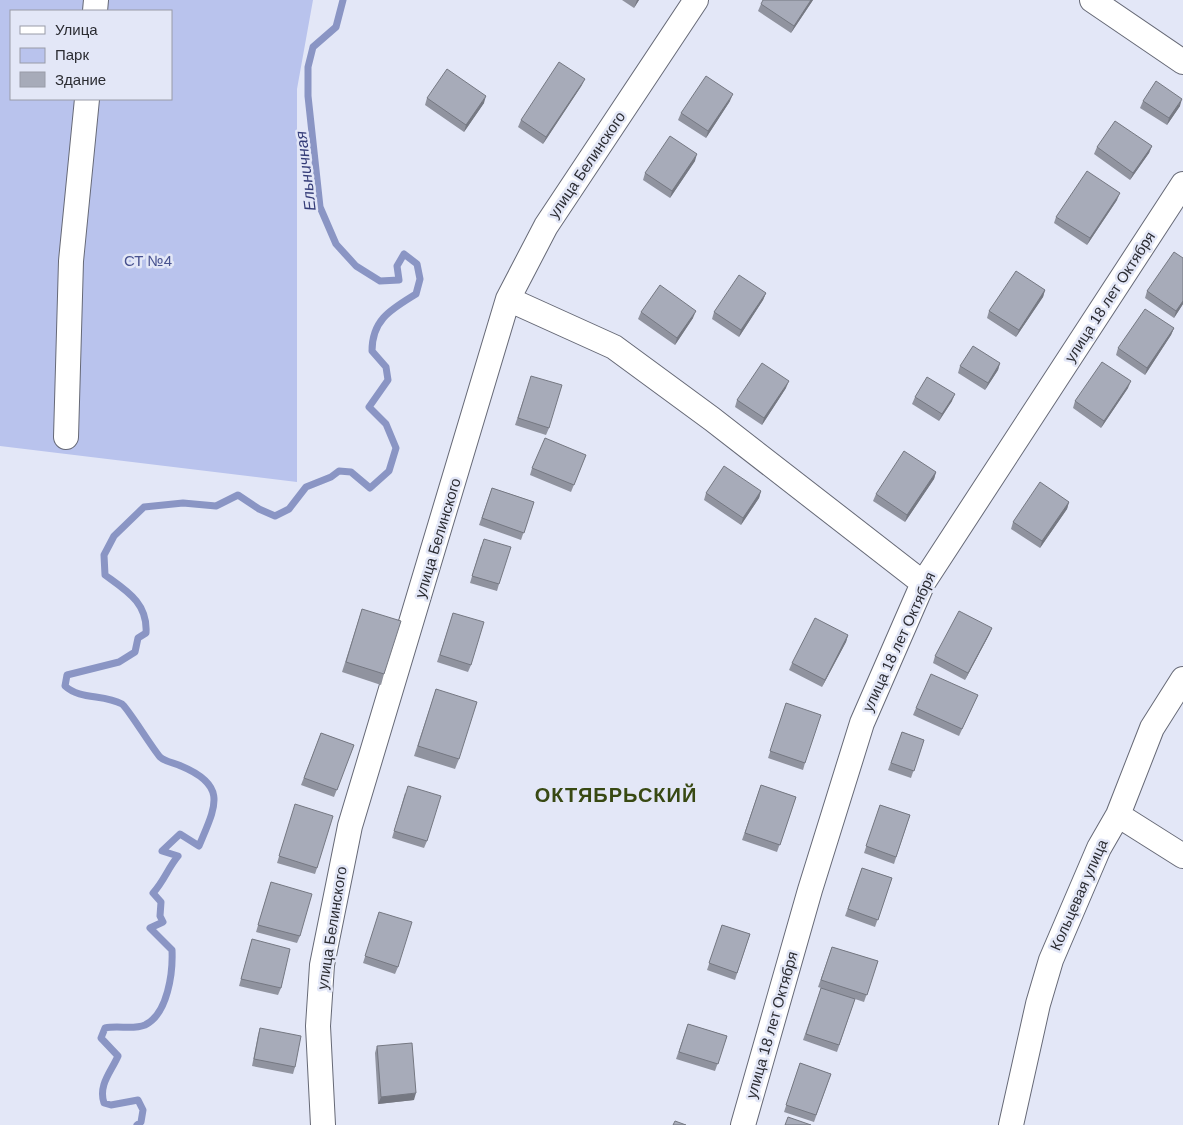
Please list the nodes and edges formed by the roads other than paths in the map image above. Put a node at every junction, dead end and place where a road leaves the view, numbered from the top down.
1 (696, 0) edge
2 (1092, 0) edge
3 (1183, 62) edge
4 (87, 100) edge
5 (1183, 184) edge
6 (508, 299) junction
7 (66, 437) dead end
8 (923, 584) junction
9 (1183, 679) edge
10 (1118, 815) junction
11 (1183, 856) edge
12 (324, 1125) edge
13 (743, 1125) edge
14 (1011, 1125) edge

1 - 6 street, улица Белинского
2 - 3 street
4 - 7 street
5 - 8 street, улица 18 лет Октября
6 - 8 street
6 - 12 street, улица Белинского
8 - 13 street, улица 18 лет Октября
9 - 10 street, Кольцевая улица
10 - 11 street
10 - 14 street, Кольцевая улица

